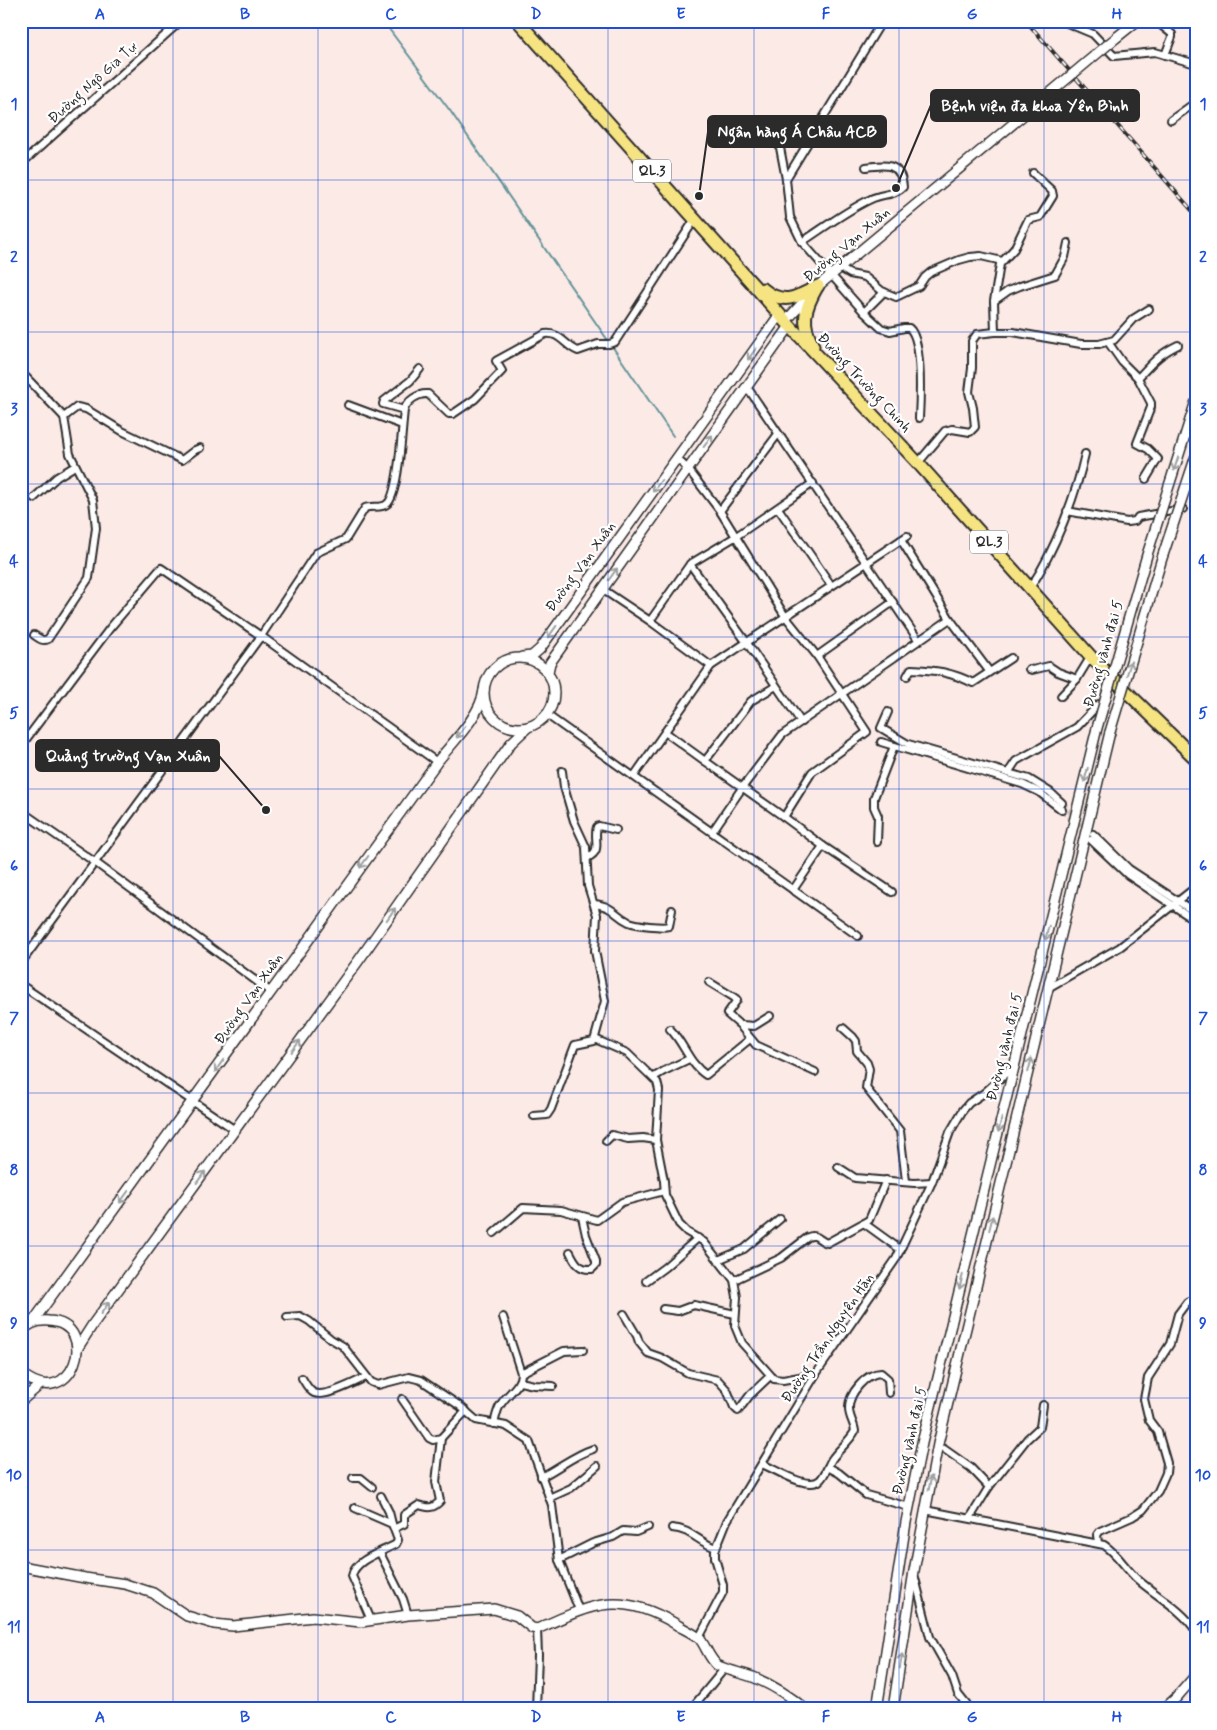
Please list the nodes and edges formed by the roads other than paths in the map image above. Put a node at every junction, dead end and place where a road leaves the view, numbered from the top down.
1 (181, 21) edge
2 (518, 21) edge
3 (882, 21) edge
4 (1062, 21) edge
5 (1137, 21) edge
6 (1159, 21) edge
7 (1166, 54) junction
8 (1196, 64) edge
9 (1196, 102) edge
10 (1171, 120) dead end
11 (777, 132) dead end
12 (21, 164) edge
13 (866, 167) dead end
14 (1033, 173) dead end
15 (786, 179) junction
16 (695, 219) junction
17 (802, 242) junction
18 (1068, 243) dead end
19 (1002, 260) junction
20 (840, 268) junction
21 (746, 275) junction
22 (831, 275) junction
23 (818, 286) junction
24 (884, 292) junction
25 (994, 301) junction
26 (1149, 309) dead end
27 (864, 312) junction
28 (786, 320) junction
29 (995, 332) junction
30 (1108, 342) junction
31 (1178, 345) dead end
32 (818, 355) junction
33 (420, 369) dead end
34 (21, 372) edge
35 (1138, 378) junction
36 (747, 387) junction
37 (1196, 401) edge
38 (348, 406) dead end
39 (404, 410) junction
40 (64, 417) junction
41 (919, 418) dead end
42 (402, 425) junction
43 (778, 434) junction
44 (200, 448) dead end
45 (1085, 454) dead end
46 (1196, 456) edge
47 (676, 458) junction
48 (918, 463) junction
49 (75, 466) junction
50 (688, 470) junction
51 (1146, 479) dead end
52 (813, 483) junction
53 (34, 498) dead end
54 (778, 508) junction
55 (1183, 509) dead end
56 (1068, 510) junction
57 (720, 511) junction
58 (735, 536) junction
59 (866, 563) junction
60 (690, 564) junction
61 (830, 586) junction
62 (1030, 588) junction
63 (602, 589) junction
64 (893, 602) junction
65 (785, 616) junction
66 (950, 619) junction
67 (650, 621) junction
68 (34, 635) dead end
69 (261, 636) junction
70 (919, 641) junction
71 (747, 643) junction
72 (816, 656) junction
73 (1091, 656) junction
74 (522, 658) junction
75 (1011, 658) dead end
76 (711, 666) junction
77 (1029, 669) dead end
78 (989, 671) junction
79 (548, 672) junction
80 (907, 676) dead end
81 (1077, 679) junction
82 (776, 686) junction
83 (484, 690) junction
84 (842, 695) junction
85 (1061, 696) dead end
86 (1100, 704) dead end
87 (888, 712) dead end
88 (547, 714) junction
89 (801, 722) junction
90 (528, 727) junction
91 (665, 732) junction
92 (882, 742) dead end
93 (21, 746) edge
94 (894, 746) junction
95 (1196, 759) edge
96 (437, 762) junction
97 (704, 762) junction
98 (562, 770) dead end
99 (1008, 773) junction
100 (634, 776) junction
101 (742, 788) junction
102 (1062, 803) tunnel mouth
103 (1062, 810) tunnel mouth
104 (21, 811) edge
105 (784, 817) junction
106 (616, 830) dead end
107 (712, 832) junction
108 (1092, 837) tunnel mouth
109 (877, 842) dead end
110 (822, 846) junction
111 (587, 858) junction
112 (96, 863) junction
113 (1196, 887) edge
114 (793, 890) junction
115 (892, 892) dead end
116 (594, 904) junction
117 (1175, 904) junction
118 (672, 910) dead end
119 (1196, 912) edge
120 (1196, 921) edge
121 (858, 936) dead end
122 (21, 963) edge
123 (709, 982) dead end
124 (21, 985) edge
125 (1048, 988) junction
126 (270, 992) junction
127 (770, 1016) dead end
128 (741, 1026) junction
129 (843, 1028) dead end
130 (670, 1029) dead end
131 (595, 1039) junction
132 (750, 1039) junction
133 (689, 1058) junction
134 (1015, 1065) junction
135 (815, 1072) dead end
136 (654, 1077) junction
137 (193, 1102) junction
138 (534, 1116) dead end
139 (235, 1130) junction
140 (656, 1140) junction
141 (606, 1141) dead end
142 (838, 1167) dead end
143 (886, 1180) junction
144 (906, 1181) junction
145 (932, 1182) junction
146 (664, 1191) junction
147 (582, 1216) junction
148 (780, 1219) dead end
149 (865, 1224) junction
150 (494, 1233) dead end
151 (698, 1238) junction
152 (902, 1250) junction
153 (570, 1252) dead end
154 (718, 1260) junction
155 (734, 1280) junction
156 (646, 1281) dead end
157 (1196, 1297) edge
158 (663, 1308) dead end
159 (624, 1314) dead end
160 (735, 1314) junction
161 (286, 1317) dead end
162 (503, 1317) dead end
163 (32, 1324) junction
164 (21, 1332) edge
165 (77, 1348) junction
166 (583, 1350) dead end
167 (21, 1373) edge
168 (521, 1373) junction
169 (816, 1374) junction
170 (770, 1376) junction
171 (366, 1377) junction
172 (302, 1378) dead end
173 (520, 1382) junction
174 (41, 1384) junction
175 (553, 1386) dead end
176 (889, 1393) dead end
177 (402, 1399) dead end
178 (21, 1401) edge
179 (1043, 1405) dead end
180 (466, 1411) junction
181 (494, 1424) junction
182 (441, 1438) junction
183 (593, 1449) dead end
184 (944, 1449) dead end
185 (762, 1464) junction
186 (597, 1466) dead end
187 (828, 1467) junction
188 (541, 1477) junction
189 (353, 1478) dead end
190 (372, 1487) dead end
191 (989, 1487) junction
192 (381, 1496) dead end
193 (549, 1498) junction
194 (909, 1507) junction
195 (355, 1508) dead end
196 (925, 1510) junction
197 (970, 1518) junction
198 (393, 1526) junction
199 (648, 1527) dead end
200 (672, 1528) dead end
201 (1098, 1543) junction
202 (716, 1548) junction
203 (380, 1553) junction
204 (559, 1560) junction
205 (21, 1566) edge
206 (914, 1572) junction
207 (579, 1610) junction
208 (408, 1615) junction
209 (371, 1620) junction
210 (537, 1630) junction
211 (1196, 1631) edge
212 (699, 1638) junction
213 (725, 1668) junction
214 (1196, 1675) edge
215 (536, 1709) edge
216 (691, 1709) edge
217 (805, 1709) edge
218 (877, 1709) edge
219 (893, 1709) edge
220 (970, 1709) edge
221 (1164, 1709) edge

1 - 12 street, Đường Ngô Gia Tự
2 - 16 highway, Đường Trường Chinh / QL.3
3 - 15 street
4 - 7 street
5 - 20 street, Đường Vạn Xuân, bridge
6 - 7 street
7 - 8 street
9 - 10 street
11 - 15 street
13 - 17 street
14 - 19 street
15 - 17 street
16 - 21 highway, Đường Trường Chinh / QL.3
16 - 39 street
17 - 22 street
18 - 25 street
19 - 24 street
19 - 25 street
20 - 22 street, Đường Vạn Xuân
20 - 24 street
21 - 23 highway
21 - 28 highway, Đường Trường Chinh / QL.3
22 - 23 street, Đường Vạn Xuân
22 - 27 street
23 - 28 street, Đường Vạn Xuân
23 - 32 highway
24 - 27 street
25 - 29 street
26 - 30 street
27 - 41 street
28 - 32 highway, Đường Trường Chinh / QL.3
28 - 36 street, Đường Vạn Xuân
28 -> 47 street, Đường Vạn Xuân
29 - 30 street
29 - 48 street
30 - 35 street
31 - 35 street
32 - 48 highway, Đường Trường Chinh / QL.3
33 - 39 street
34 - 40 street
35 - 51 street
36 - 43 street
50 -> 36 street, Đường Vạn Xuân
37 -> 134 street, Đường vành đai 5, bridge
38 - 42 street
39 - 42 street
40 - 44 street
40 - 49 street
42 - 69 street
43 - 52 street
43 - 57 street
45 - 56 street
125 -> 46 street, Đường vành đai 5, bridge
47 - 50 street
47 -> 74 street, Đường Vạn Xuân
48 - 62 highway, Đường Trường Chinh / QL.3
49 - 53 street
49 - 68 street
50 - 57 street
63 -> 50 street, Đường Vạn Xuân
52 - 54 street
52 - 59 street
54 - 58 street
54 - 61 street
55 - 56 street
56 - 62 street
57 - 58 street
58 - 60 street
58 - 65 street
59 - 61 street
59 - 64 street
59 - 66 street
60 - 67 street
60 - 71 street
61 - 65 street
62 - 73 highway, Đường Trường Chinh / QL.3
63 - 67 street
63 - 79 street, Đường Vạn Xuân
64 - 70 street
64 - 72 street
65 - 71 street
65 - 72 street
66 - 70 street
66 - 78 street
67 - 76 street
69 - 93 street
69 - 96 street
69 - 112 street
70 - 84 street
71 - 76 street
71 - 82 street
72 - 84 street
73 - 81 street
73 - 95 highway, Đường Trường Chinh / QL.3
74 - 79 street
74 - 83 street
75 - 78 street
76 - 91 street
77 - 81 street
78 - 80 street
79 - 88 street
81 - 85 street
82 - 89 street
82 - 97 street
83 - 90 street
83 -> 96 street, Đường Vạn Xuân
84 - 89 street
84 - 105 street
86 - 99 street
87 - 99 street
88 - 90 street
88 - 100 street
89 - 101 street
139 -> 90 street
91 - 97 street
91 - 100 street
92 - 94 street
94 - 103 street
94 - 109 street
96 -> 126 street, Đường Vạn Xuân
97 - 101 street
98 - 111 street
99 - 102 street
100 - 107 street
101 - 105 street
101 - 107 street
104 - 112 street
105 - 110 street
106 - 111 street
107 - 114 street
108 - 117 street
110 - 114 street
110 - 115 street
111 - 116 street
112 - 122 street
112 - 126 street
113 - 117 street
114 - 121 street
116 - 118 street
116 - 131 street
117 - 119 street
117 - 120 street
117 - 125 street
123 - 128 street
124 - 137 street
196 -> 125 street, Đường vành đai 5
126 -> 137 street, Đường Vạn Xuân
127 - 128 street
128 - 132 street
129 - 144 street
130 - 133 street
131 - 136 street
131 - 138 street
132 - 133 street
132 - 135 street
133 - 136 street
134 - 145 street, Đường Trần Nguyên Hãn
134 -> 194 street, Đường vành đai 5
136 - 140 street
137 - 139 street
137 -> 163 street, Đường Vạn Xuân
165 -> 139 street
140 - 141 street
140 - 146 street
142 - 143 street
143 - 144 street
143 - 149 street
144 - 145 street
145 - 152 street, Đường Trần Nguyên Hãn
146 - 147 street
146 - 151 street
147 - 150 street
147 - 153 street
148 - 154 street
149 - 152 street
149 - 155 street
151 - 154 street
151 - 156 street
152 - 169 street, Đường Trần Nguyên Hãn
154 - 155 street
155 - 160 street
157 - 201 street
158 - 160 street
159 - 170 street
160 - 170 street
161 - 171 street
162 - 168 street
163 - 164 street
163 - 165 street
165 - 174 street
166 - 168 street
167 - 174 street
168 - 173 street
169 - 170 street
169 - 185 street, Đường Trần Nguyên Hãn
171 - 172 street
171 - 180 street
173 - 175 street
173 - 181 street
174 - 178 street
176 - 187 street
177 - 182 street
179 - 191 street
180 - 181 street
180 - 182 street
181 - 188 street
182 - 198 street
183 - 188 street
184 - 191 street
185 - 187 street
185 - 202 street, Đường Trần Nguyên Hãn
186 - 193 street
187 - 194 street
188 - 193 street
189 - 190 street
191 - 197 street
192 - 198 street
193 - 204 street
194 - 218 street, Đường vành đai 5
195 - 198 street
196 - 197 street
196 - 206 street, Đường vành đai 5
197 - 201 street
198 - 203 street
199 - 204 street
200 - 202 street
201 - 211 street
202 - 212 street, Đường Trần Nguyên Hãn
203 - 208 street
203 - 209 street
204 - 207 street
205 - 209 street
219 -> 206 street, Đường vành đai 5
206 - 220 street
207 - 210 street
207 - 212 street
208 - 209 street
208 - 210 street
210 - 215 street
212 - 213 street
213 - 216 street
213 - 217 street
214 - 221 street

